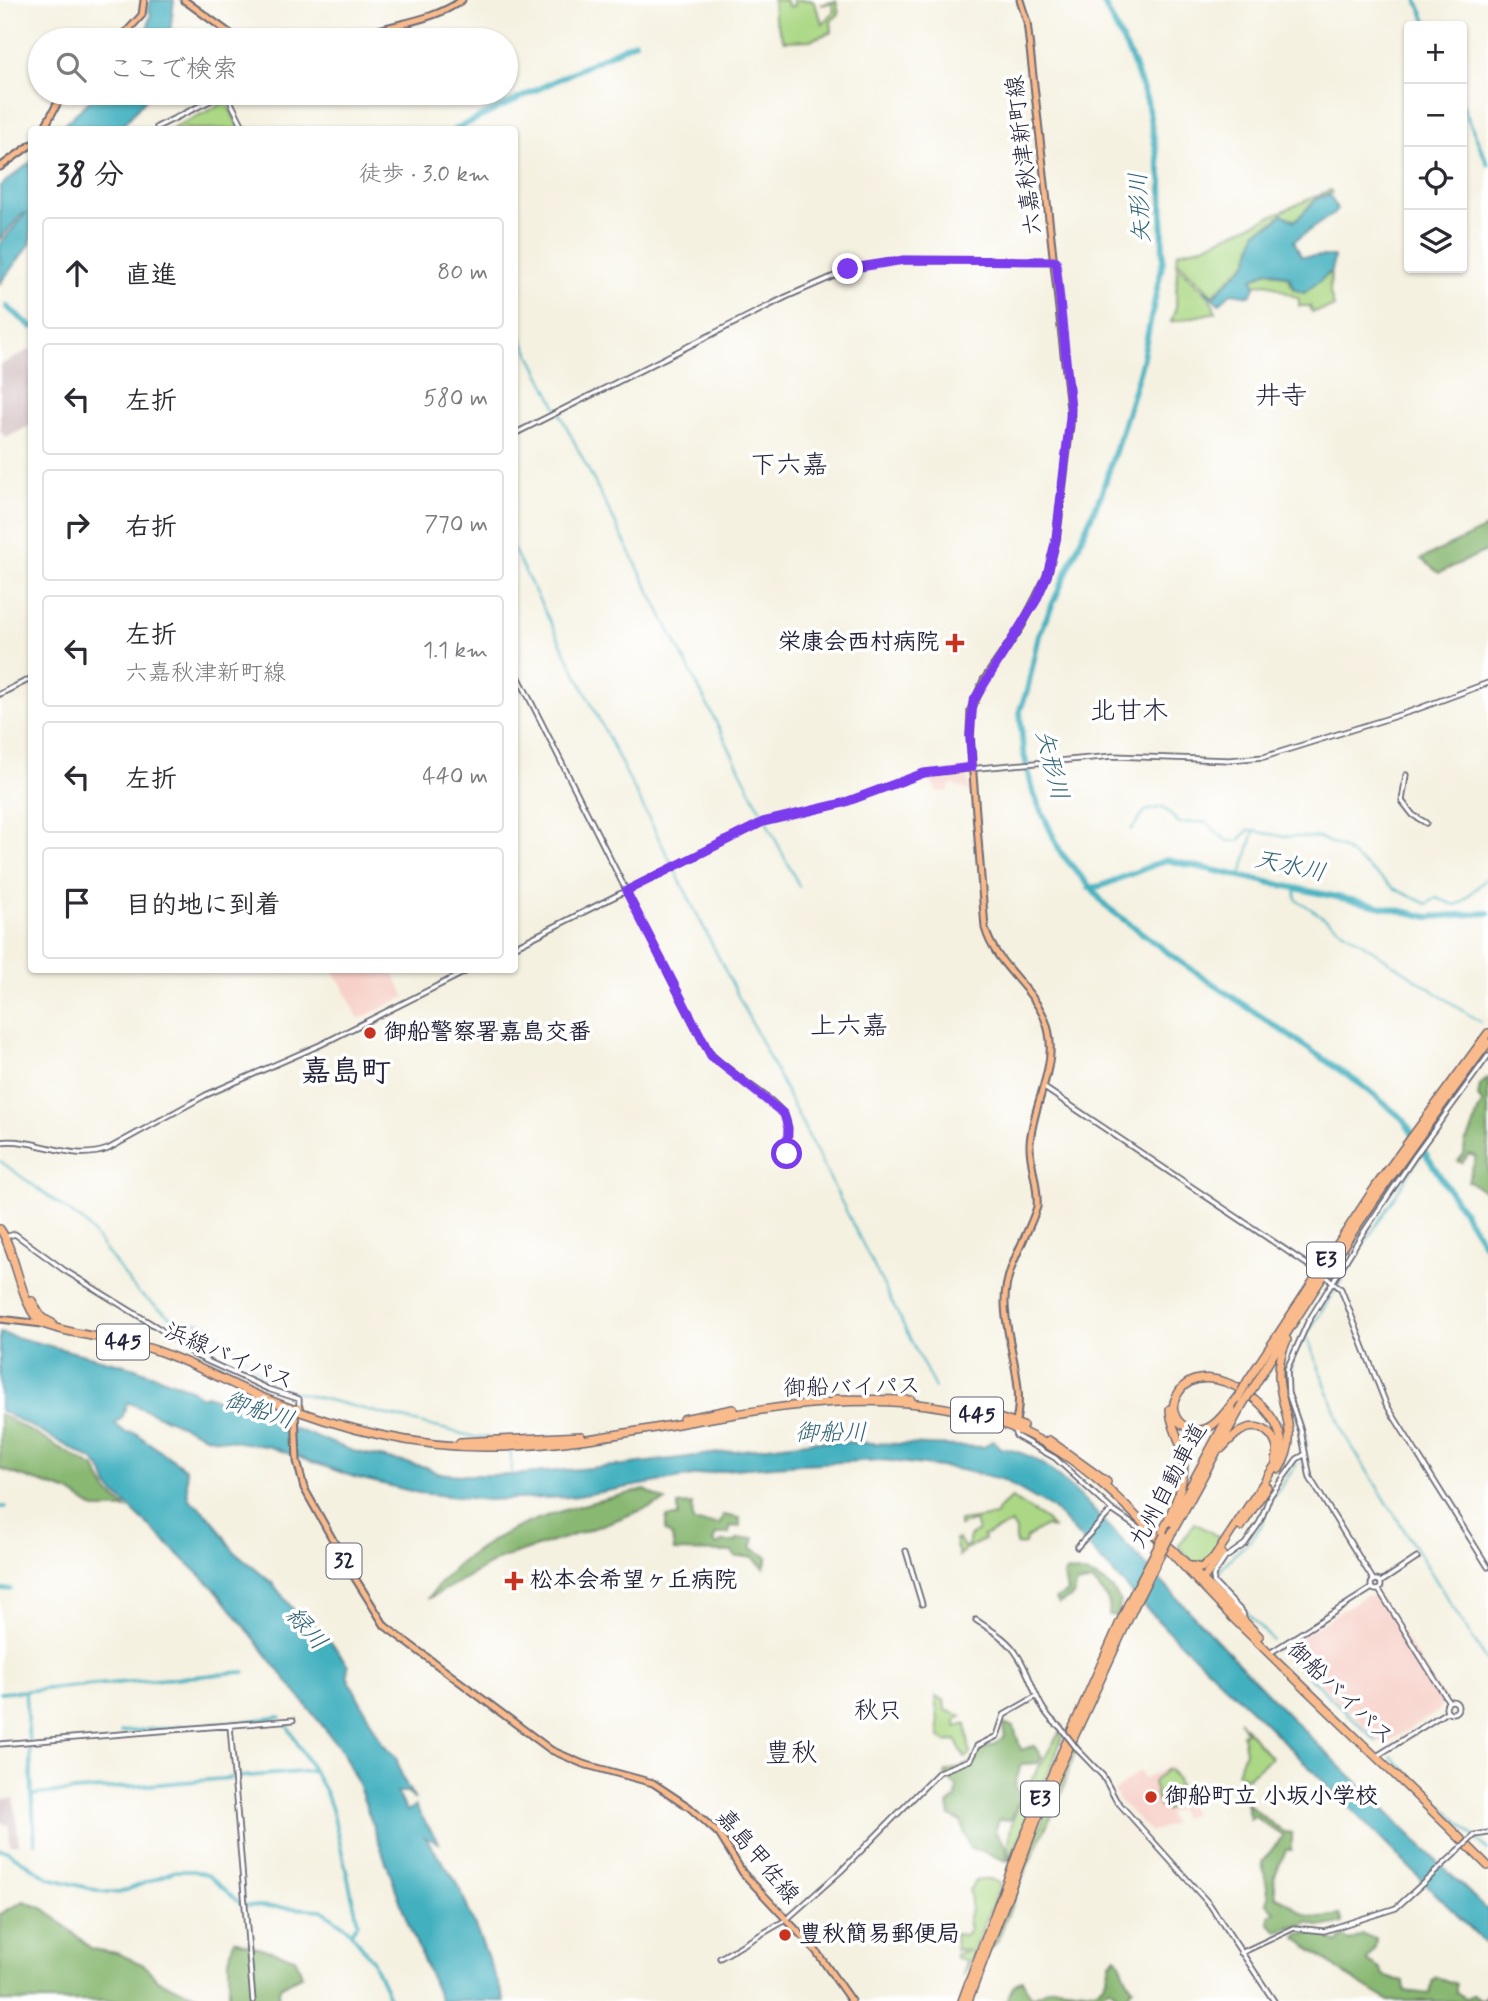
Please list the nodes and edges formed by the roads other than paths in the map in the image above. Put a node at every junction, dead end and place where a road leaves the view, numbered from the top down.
1 (144, 0) edge
2 (184, 0) edge
3 (462, 0) edge
4 (1020, 0) edge
5 (130, 28) edge
6 (222, 28) edge
7 (383, 28) edge
8 (57, 105) edge
9 (202, 105) edge
10 (232, 105) edge
11 (45, 126) edge
12 (159, 126) edge
13 (242, 126) edge
14 (28, 147) edge
15 (0, 167) edge
16 (1056, 261) junction
17 (518, 431) edge
18 (518, 676) edge
19 (28, 680) edge
20 (1488, 683) edge
21 (0, 694) edge
22 (972, 767) junction
23 (1406, 775) dead end
24 (1426, 823) dead end
25 (626, 891) junction
26 (518, 945) edge
27 (463, 973) edge
28 (1488, 1033) edge
29 (1488, 1042) edge
30 (1488, 1056) edge
31 (1044, 1087) junction
32 (1421, 1128) junction
33 (0, 1142) edge
34 (1408, 1144) junction
35 (787, 1154) dead end
36 (0, 1223) edge
37 (0, 1229) edge
38 (7, 1236) junction
39 (1330, 1264) junction
40 (1314, 1269) dead end
41 (1328, 1278) dead end
42 (1333, 1281) junction
43 (0, 1319) edge
44 (45, 1323) junction
45 (1252, 1383) junction
46 (1240, 1397) junction
47 (297, 1413) junction
48 (1015, 1425) junction
49 (1304, 1455) junction
50 (1211, 1462) junction
51 (1283, 1462) junction
52 (1273, 1471) junction
53 (1111, 1511) junction
54 (1149, 1529) junction
55 (1165, 1535) junction
56 (1077, 1547) dead end
57 (906, 1551) dead end
58 (1219, 1551) junction
59 (1180, 1557) junction
60 (1417, 1558) dead end
61 (1488, 1567) edge
62 (1202, 1581) junction
63 (1374, 1581) junction
64 (1381, 1582) junction
65 (1372, 1588) junction
66 (1379, 1590) junction
67 (922, 1604) dead end
68 (1132, 1605) junction
69 (976, 1620) dead end
70 (1242, 1623) junction
71 (1273, 1651) junction
72 (1035, 1697) junction
73 (1449, 1702) junction
74 (1448, 1711) junction
75 (293, 1720) dead end
76 (230, 1726) junction
77 (0, 1744) edge
78 (1378, 1755) junction
79 (1488, 1833) edge
80 (1488, 1859) edge
81 (1488, 1866) edge
82 (786, 1920) junction
83 (1241, 1953) junction
84 (720, 1958) dead end
85 (253, 2001) edge
86 (851, 2001) edge
87 (962, 2001) edge
88 (968, 2001) edge
89 (1274, 2001) edge

1 - 5 main road
2 - 6 main road
3 - 7 main road
4 - 16 main road, 六嘉秋津新町線
8 - 11 main road
9 - 12 street
10 - 13 street
14 - 15 main road
16 - 17 street
16 - 22 main road, 六嘉秋津新町線
18 - 25 street
19 - 21 street
20 - 22 street
22 - 25 street
22 - 31 main road, 六嘉秋津新町線
23 - 24 street
25 - 26 street
25 - 35 street
27 - 33 street
28 - 32 highway, 九州自動車道 / E3
29 - 32 highway, 九州自動車道 / E3
30 - 42 street
31 - 40 street
31 - 48 main road, 六嘉秋津新町線
32 - 34 highway, 九州自動車道 / E3
34 - 39 highway, 九州自動車道 / E3
34 - 45 highway, 九州自動車道 / E3
36 - 38 highway
37 - 38 highway
38 - 44 highway
38 - 47 street
39 - 45 highway, 九州自動車道 / E3
39 - 51 highway
41 - 42 street
42 - 49 street
42 - 61 street
43 - 44 main road
44 - 47 highway, 浜線バイパス / 445
45 - 46 highway, 九州自動車道 / E3, bridge
46 - 50 highway, 九州自動車道 / E3
46 - 52 highway
46 - 55 highway, 九州自動車道 / E3
47 - 48 highway, 御船バイパス / 445
47 - 82 main road, 嘉島甲佐線 / 32
48 - 53 street
48 - 54 highway, 御船バイパス / 445
49 - 63 street
49 - 70 street
50 - 52 highway
50 - 55 highway, 九州自動車道 / E3
51 - 55 highway
51 - 62 highway
52 - 58 highway
53 - 54 street
53 - 56 street
54 - 59 highway, 御船バイパス / 445
54 - 62 highway, 御船バイパス / 445
55 - 68 highway, 九州自動車道 / E3, bridge
55 - 68 highway, 九州自動車道 / E3, bridge
57 - 67 street
58 - 59 highway
58 - 62 highway
59 - 62 highway, 御船バイパス / 445
60 - 64 street
62 - 70 highway, 御船バイパス / 445
63 - 64 street
63 - 65 street
64 - 66 street
65 - 66 street
65 - 71 street
66 - 73 street
68 - 87 highway, 九州自動車道 / E3
68 - 88 highway, 九州自動車道 / E3
69 - 72 street
70 - 71 highway, 御船バイパス / 445
70 - 78 highway, 御船バイパス / 445
71 - 78 highway, 御船バイパス / 445
72 - 82 street
72 - 83 street, bridge
73 - 74 street
73 - 74 street
74 - 78 street
75 - 76 street
76 - 77 street
76 - 85 street
78 - 80 highway, 御船バイパス / 445
78 - 81 highway, 御船バイパス / 445
79 - 83 street, bridge
82 - 84 street
82 - 86 main road, 嘉島甲佐線
83 - 89 street

